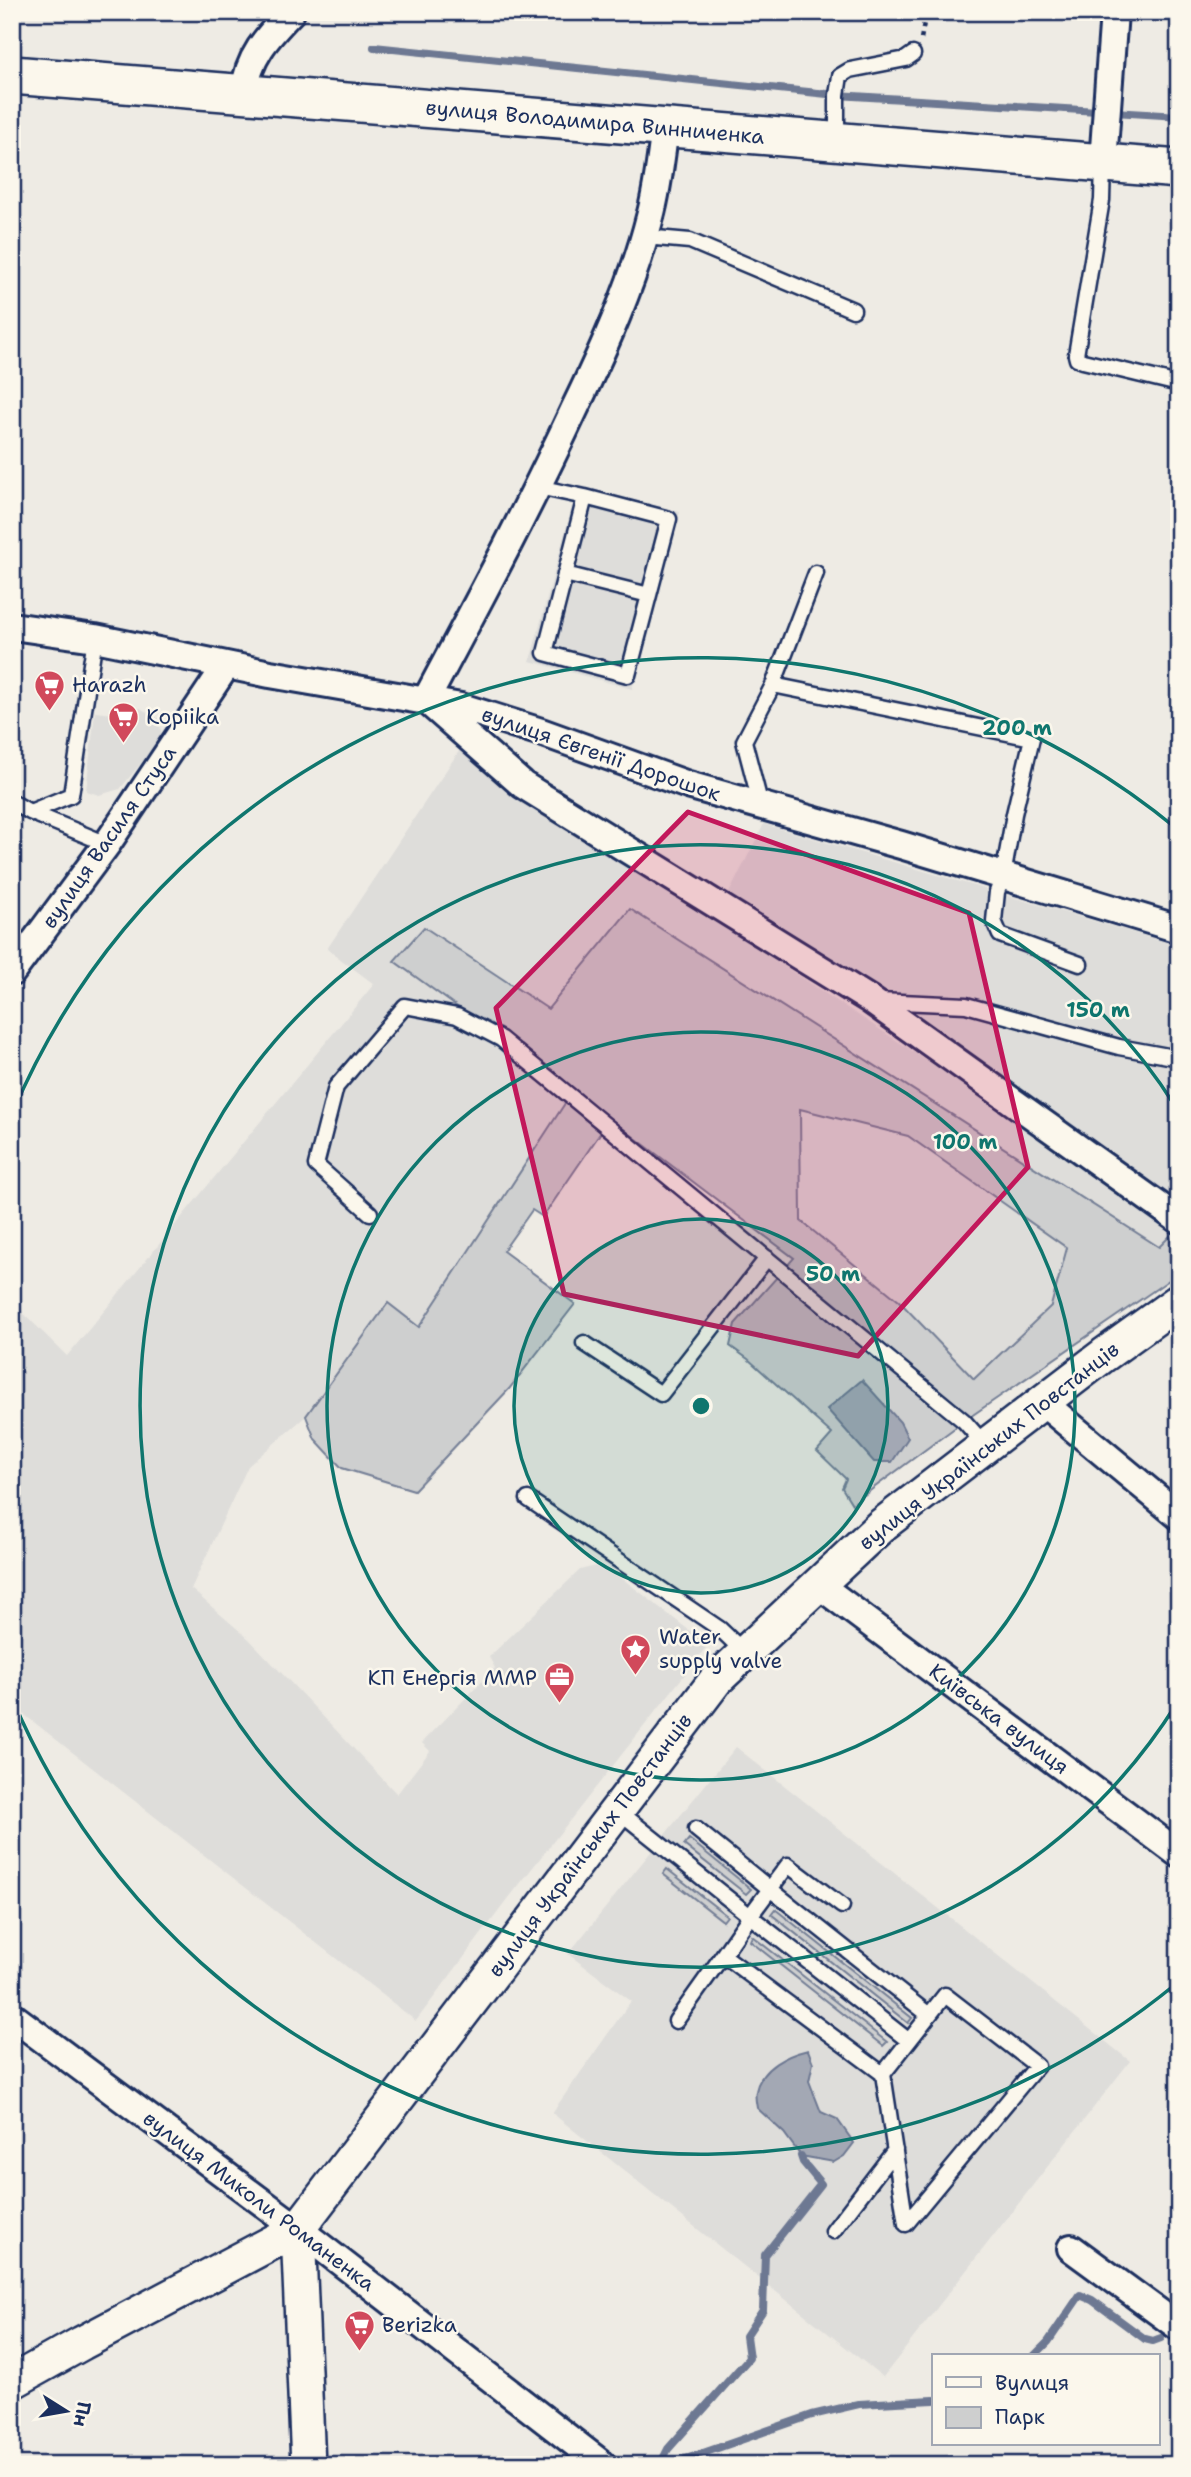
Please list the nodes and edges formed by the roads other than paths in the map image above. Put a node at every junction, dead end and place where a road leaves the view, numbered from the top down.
1 (291, 12) edge
2 (1114, 12) edge
3 (914, 54) road end
4 (12, 75) edge
5 (244, 93) junction
6 (664, 127) junction
7 (837, 142) junction
8 (1103, 162) junction
9 (1179, 169) edge
10 (645, 237) junction
11 (853, 310) dead end
12 (1179, 384) edge
13 (538, 487) junction
14 (585, 497) junction
15 (816, 573) dead end
16 (565, 574) junction
17 (649, 595) junction
18 (12, 626) edge
19 (95, 638) junction
20 (226, 666) junction
21 (773, 685) junction
22 (426, 701) junction
23 (12, 802) edge
24 (761, 806) junction
25 (30, 813) junction
26 (107, 844) junction
27 (1003, 876) junction
28 (1179, 929) edge
29 (1080, 964) dead end
30 (12, 972) edge
31 (869, 999) junction
32 (1179, 1058) edge
33 (370, 1213) dead end
34 (1179, 1220) edge
35 (767, 1258) junction
36 (1179, 1301) edge
37 (584, 1343) dead end
38 (1042, 1402) junction
39 (985, 1445) junction
40 (528, 1499) dead end
41 (1179, 1516) edge
42 (819, 1585) junction
43 (745, 1653) junction
44 (616, 1809) junction
45 (696, 1829) dead end
46 (1179, 1854) edge
47 (770, 1889) junction
48 (842, 1906) dead end
49 (750, 1916) junction
50 (723, 1955) junction
51 (929, 2015) junction
52 (12, 2016) edge
53 (676, 2021) dead end
54 (909, 2041) junction
55 (883, 2074) junction
56 (895, 2150) junction
57 (298, 2228) junction
58 (833, 2231) dead end
59 (1071, 2248) dead end
60 (1179, 2327) edge
61 (12, 2382) edge
62 (308, 2465) edge
63 (603, 2465) edge

1 - 5 street
2 - 8 street
3 - 7 lane
4 - 5 main road, вулиця Володимира Винниченка
5 - 6 main road, вулиця Володимира Винниченка
6 - 7 main road, вулиця Володимира Винниченка
6 - 10 street
7 - 8 main road, вулиця Володимира Винниченка
8 - 9 main road, вулиця Володимира Винниченка
8 - 12 lane
10 - 11 lane
10 - 13 street
13 - 14 lane
13 - 22 street
14 - 16 lane
14 - 17 lane
15 - 21 lane
16 - 17 lane
16 - 17 lane
18 - 19 street, вулиця Євгенії Дорошок
19 - 20 street, вулиця Євгенії Дорошок
19 - 25 lane
20 - 22 street, вулиця Євгенії Дорошок
20 - 26 street, вулиця Василя Стуса
21 - 24 lane
21 - 27 lane
22 - 24 street, вулиця Євгенії Дорошок
22 - 31 street
23 - 25 lane
24 - 27 street, вулиця Євгенії Дорошок
25 - 26 lane
26 - 30 street, вулиця Василя Стуса
27 - 28 street, вулиця Євгенії Дорошок
27 - 29 lane
31 - 32 lane
31 - 34 street
33 - 35 lane
35 - 37 lane
35 - 39 lane
36 - 38 street, вулиця Українських Повстанців
38 - 39 street, вулиця Українських Повстанців
38 - 41 street
39 - 42 street, вулиця Українських Повстанців
40 - 43 lane
42 - 43 street, вулиця Українських Повстанців
42 - 46 street, Київська вулиця
43 - 44 street, вулиця Українських Повстанців
44 - 49 lane
44 - 57 street, вулиця Українських Повстанців
45 - 47 lane
47 - 48 lane
47 - 49 lane
47 - 51 lane
49 - 50 lane
49 - 54 lane
50 - 53 lane
50 - 55 lane
51 - 54 lane
51 - 56 lane
52 - 57 street, вулиця Миколи Романенка
54 - 55 lane
55 - 56 lane
56 - 58 lane
57 - 61 street, вулиця Українських Повстанців
57 - 62 street
57 - 63 street, вулиця Миколи Романенка
59 - 60 street

